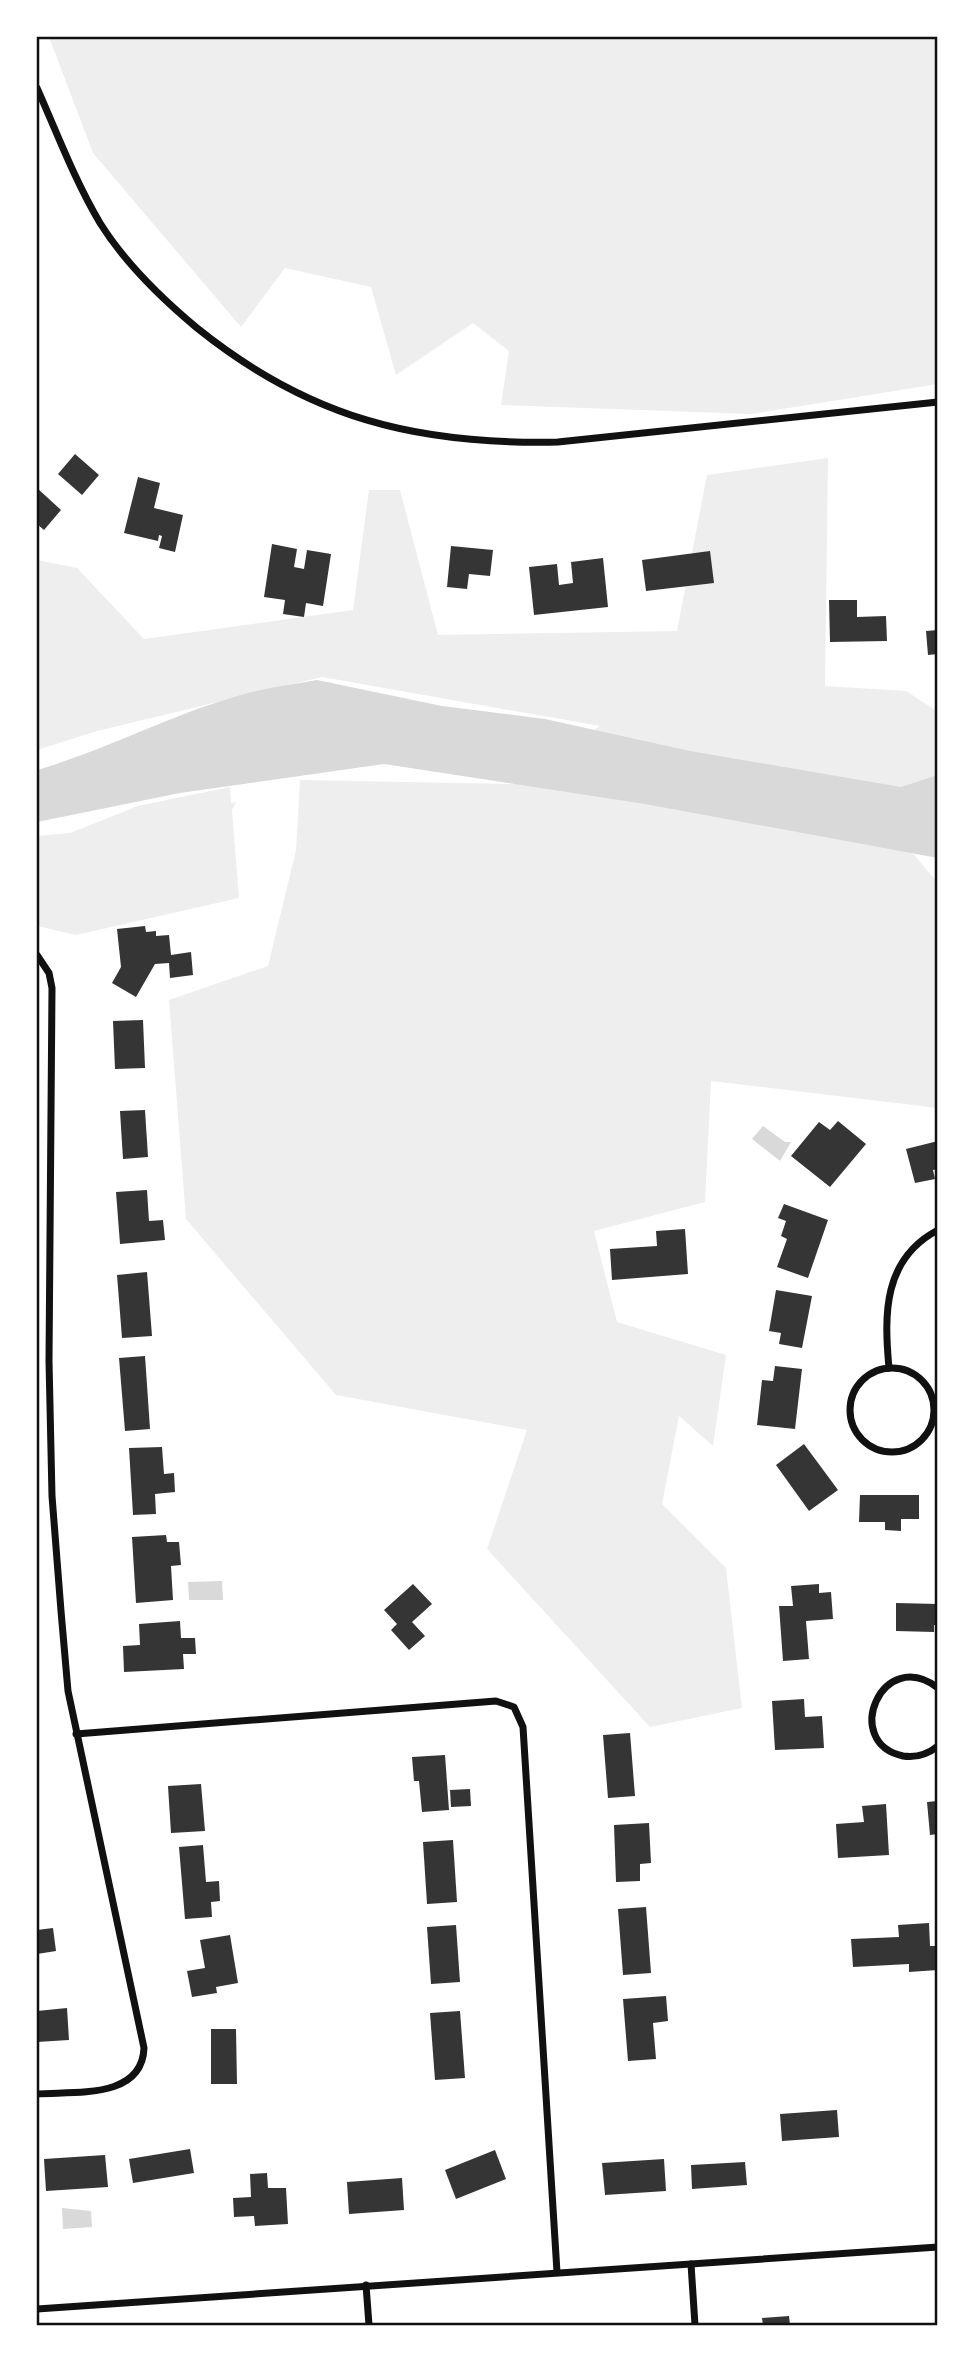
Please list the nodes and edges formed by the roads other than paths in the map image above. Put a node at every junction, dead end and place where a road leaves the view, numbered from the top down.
1 (37, 88) edge
2 (938, 401) edge
3 (38, 957) edge
4 (938, 1230) edge
5 (889, 1368) junction
6 (938, 1688) edge
7 (76, 1734) junction
8 (938, 1746) edge
9 (37, 2094) edge
10 (938, 2247) edge
11 (691, 2263) junction
12 (558, 2272) junction
13 (366, 2285) junction
14 (37, 2309) edge
15 (369, 2325) edge
16 (695, 2325) edge

1 - 2 street
3 - 7 street
4 - 5 street
5 - 5 street
6 - 8 street
7 - 9 street
7 - 12 street
10 - 11 street
11 - 12 street
11 - 16 street
12 - 13 street
13 - 14 street
13 - 15 street

